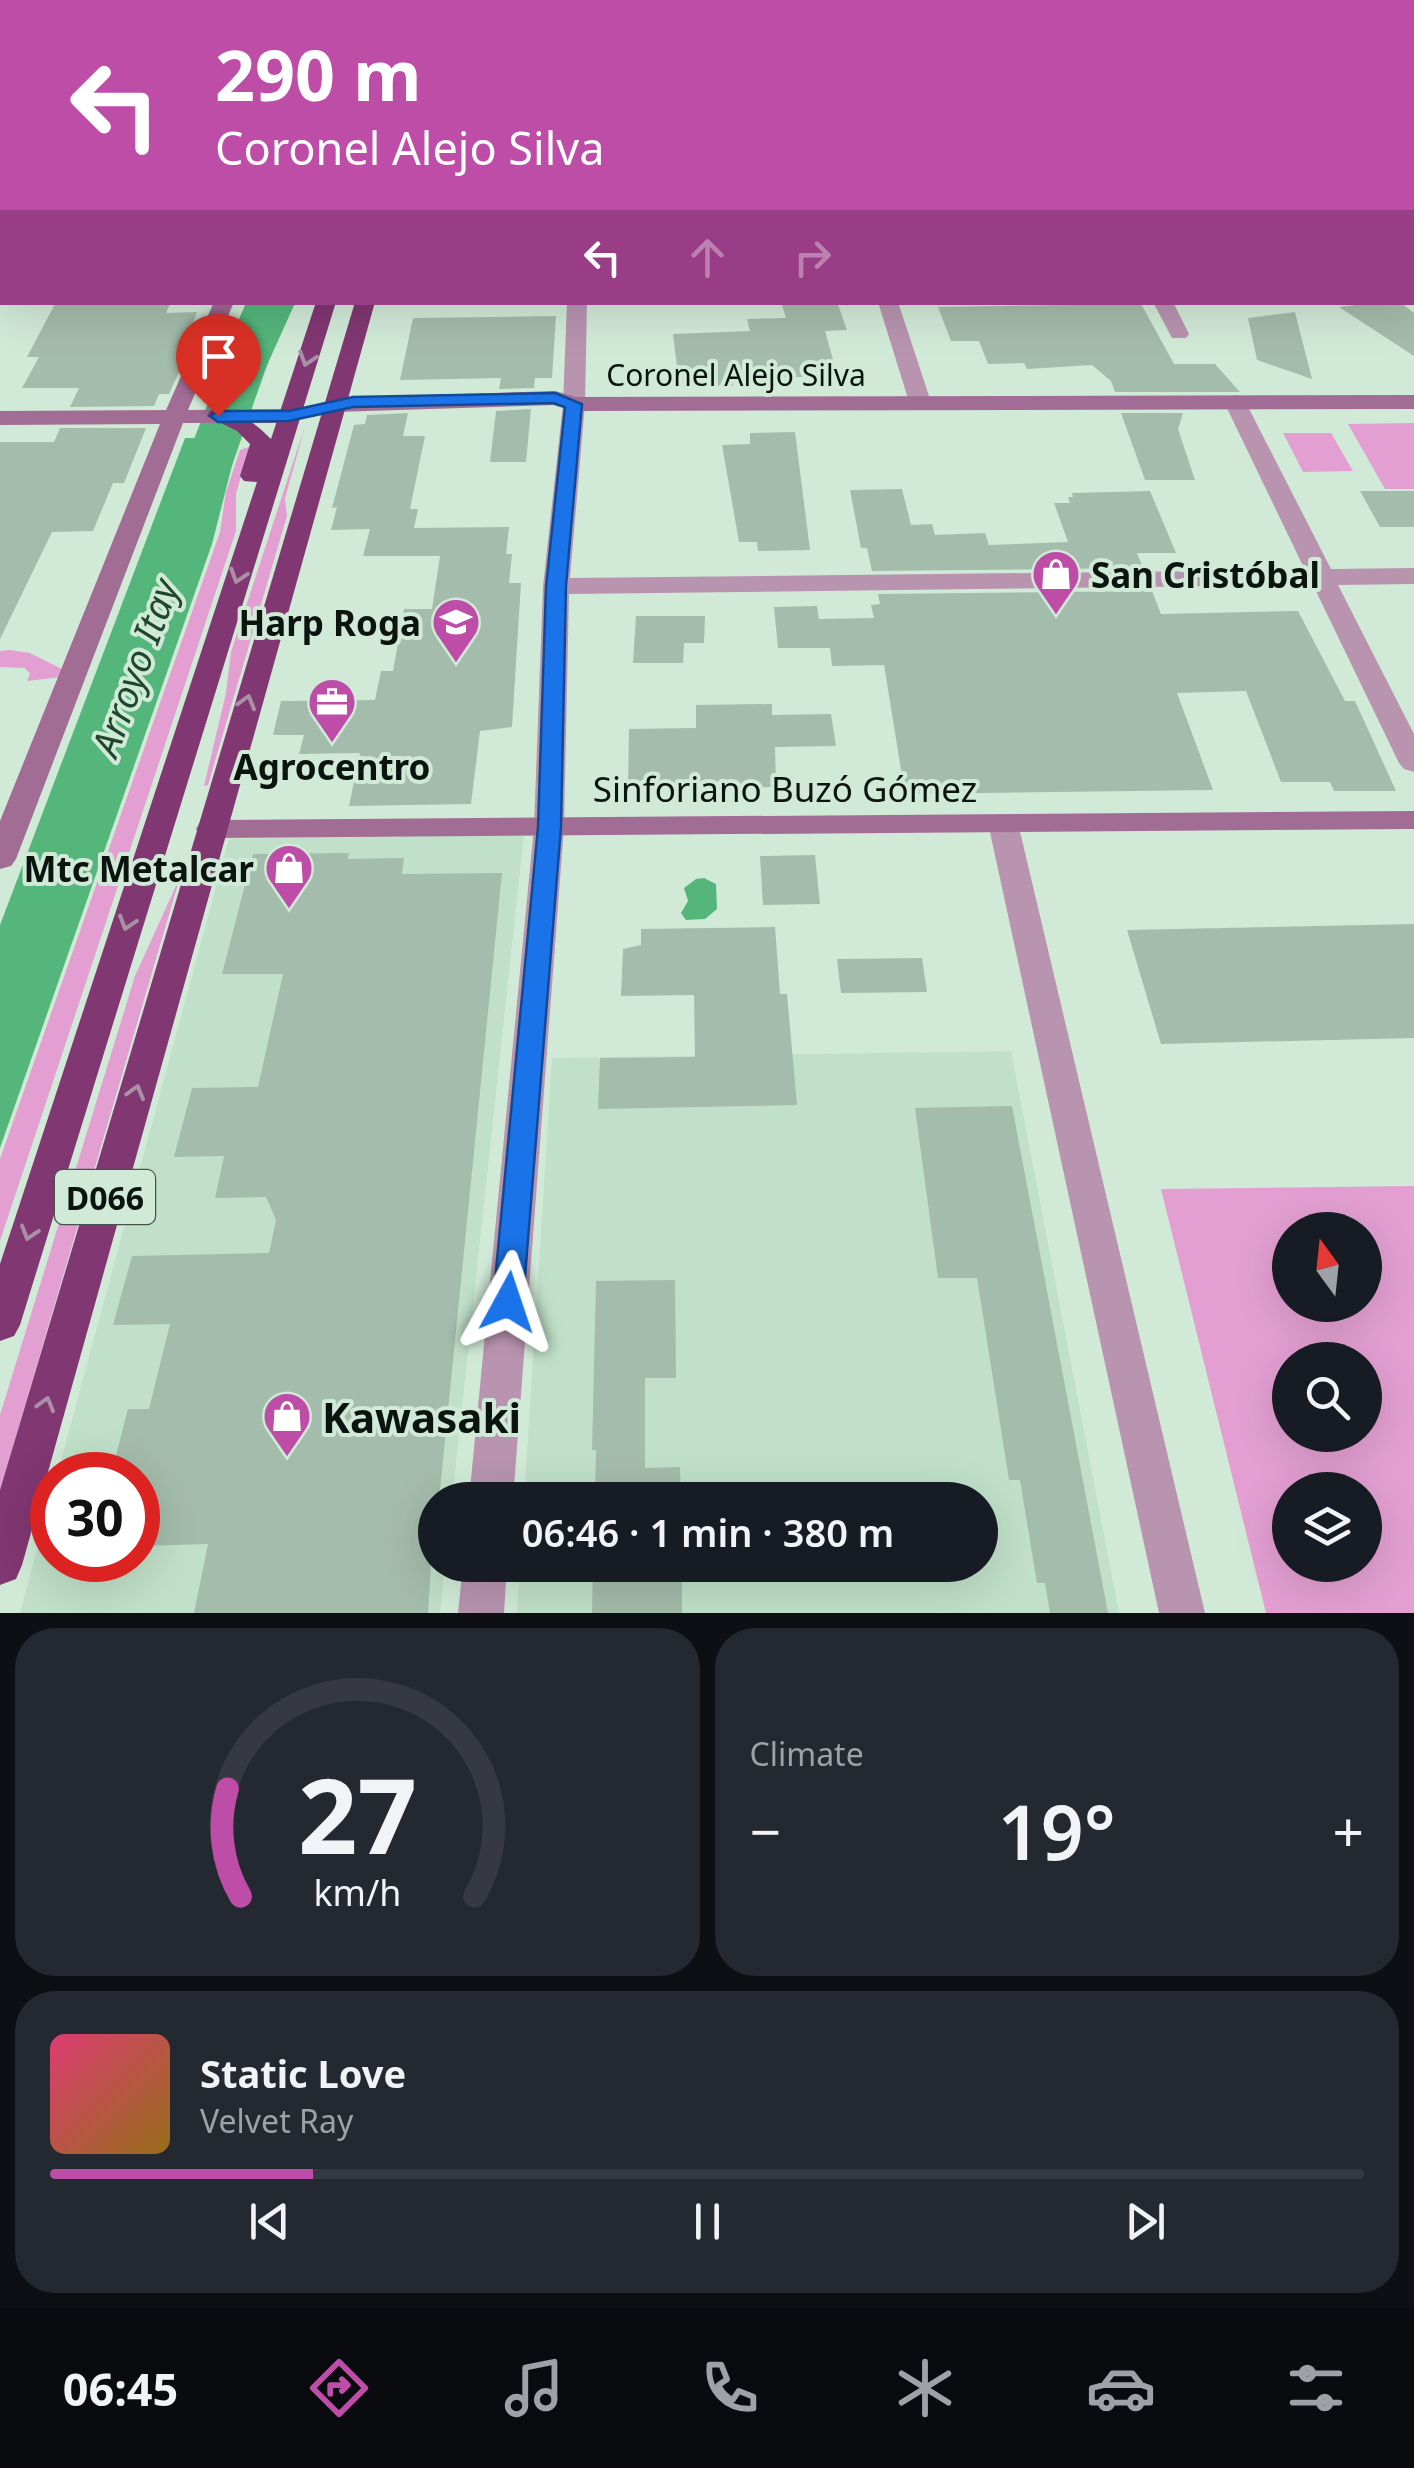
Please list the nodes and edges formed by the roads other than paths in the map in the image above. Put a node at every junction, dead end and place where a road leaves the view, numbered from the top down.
1 (223, 305) edge
2 (325, 305) edge
3 (364, 305) edge
4 (577, 305) edge
5 (889, 305) edge
6 (1164, 305) edge
7 (1179, 334) dead end
8 (1234, 402) junction
9 (1414, 402) edge
10 (574, 404) junction
11 (921, 404) junction
12 (335, 405) junction
13 (289, 416) junction
14 (196, 417) junction
15 (0, 418) edge
16 (251, 423) junction
17 (254, 528) junction
18 (1414, 576) edge
19 (1320, 577) junction
20 (556, 586) junction
21 (1414, 763) edge
22 (1414, 820) edge
23 (1003, 824) junction
24 (549, 827) junction
25 (181, 830) junction
26 (3, 843) edge
27 (0, 1326) edge
28 (493, 1482) edge
29 (0, 1565) edge
30 (484, 1582) edge
31 (481, 1613) edge
32 (1182, 1613) edge

1 - 14 main road
2 -> 13 highway
3 - 12 highway, D066
4 - 10 street
5 - 11 street
6 - 7 street
8 - 9 main road, Coronel Alejo Silva
8 - 11 main road, Coronel Alejo Silva
8 - 19 street
10 - 11 main road, Coronel Alejo Silva
10 - 12 main road, Coronel Alejo Silva
10 - 20 street
12 - 13 highway, Coronel Alejo Silva
25 -> 12 highway, D066
13 - 16 main road, Coronel Alejo Silva
13 - 17 highway
14 - 15 main road
14 - 16 highway
14 - 26 main road
16 - 17 highway
17 -> 25 highway
18 - 19 street
19 - 20 street
19 - 21 street
20 - 24 street
22 - 23 main road, Sinforiano Buzó Gómez
23 - 24 main road, Sinforiano Buzó Gómez
23 - 32 street
24 - 25 main road, Sinforiano Buzó Gómez
24 - 28 street
25 -> 27 highway, D066
29 -> 25 highway, D066
30 - 31 street

